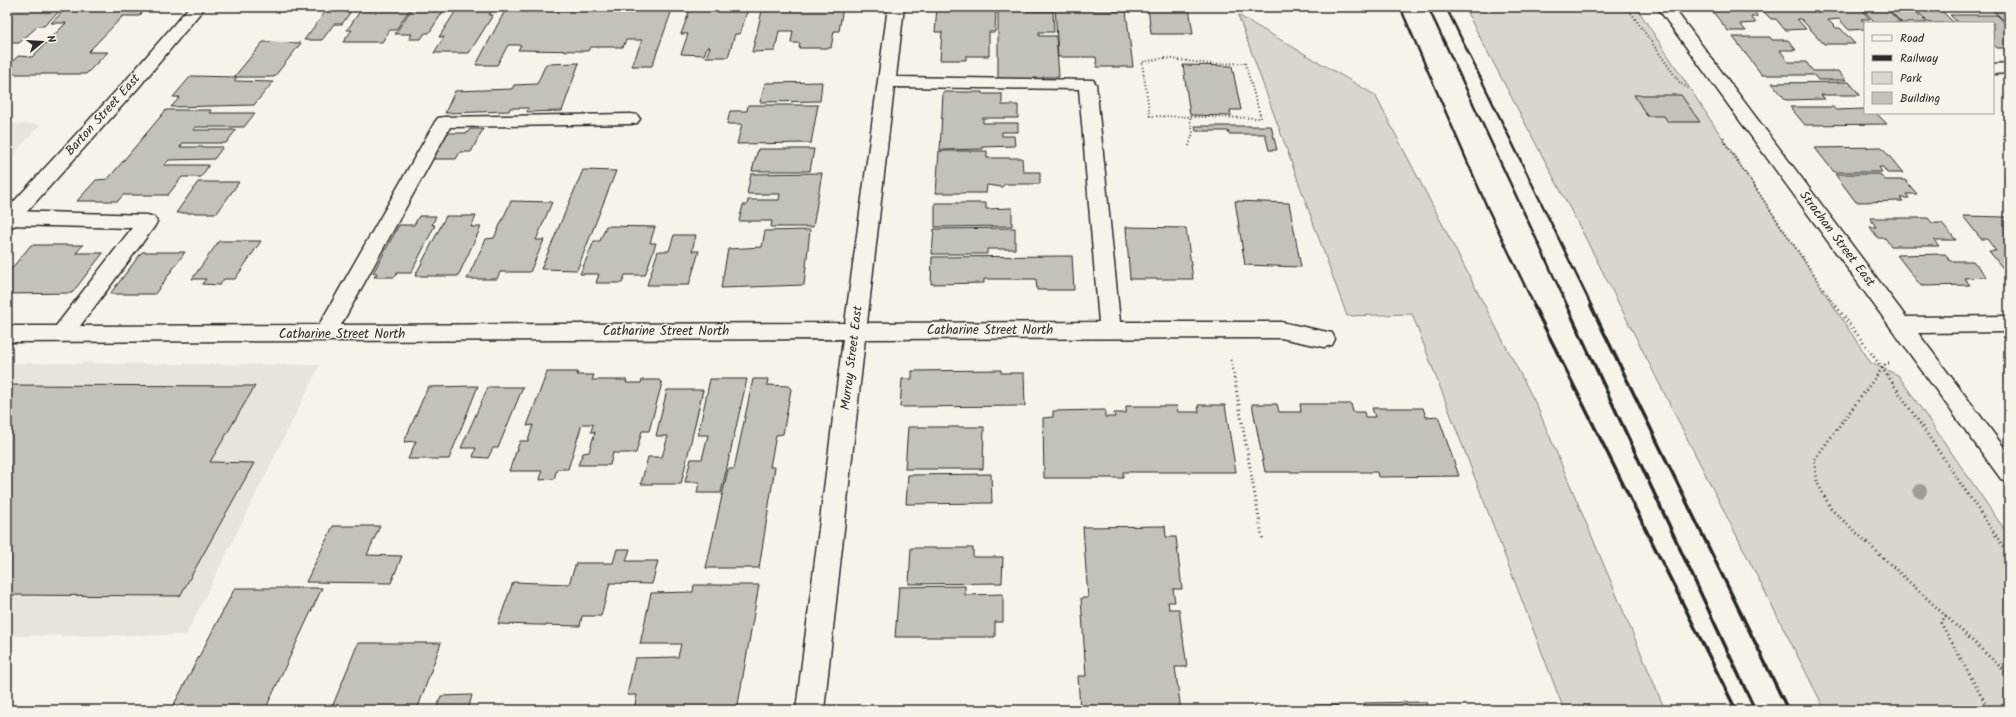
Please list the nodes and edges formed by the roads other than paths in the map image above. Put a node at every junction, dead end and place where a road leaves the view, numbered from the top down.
1 (197, 7) edge
2 (896, 7) edge
3 (1665, 7) edge
4 (887, 82) junction
5 (631, 119) dead end
6 (8, 220) edge
7 (2009, 324) edge
8 (1900, 325) junction
9 (855, 330) junction
10 (1110, 331) junction
11 (7, 334) edge
12 (62, 334) junction
13 (325, 334) junction
14 (1324, 339) dead end
15 (2009, 472) edge
16 (810, 710) edge

1 - 6 street, Barton Street East
2 - 4 street, Murray Street East
3 - 8 street, Strachan Street East
4 - 9 street, Murray Street East
4 - 10 street
5 - 13 street
6 - 12 street
7 - 8 street
8 - 15 street, Strachan Street East
9 - 10 street, Catharine Street North
9 - 13 street, Catharine Street North
9 - 16 street, Murray Street East
10 - 14 street, Catharine Street North
11 - 12 street, Catharine Street North
12 - 13 street, Catharine Street North

